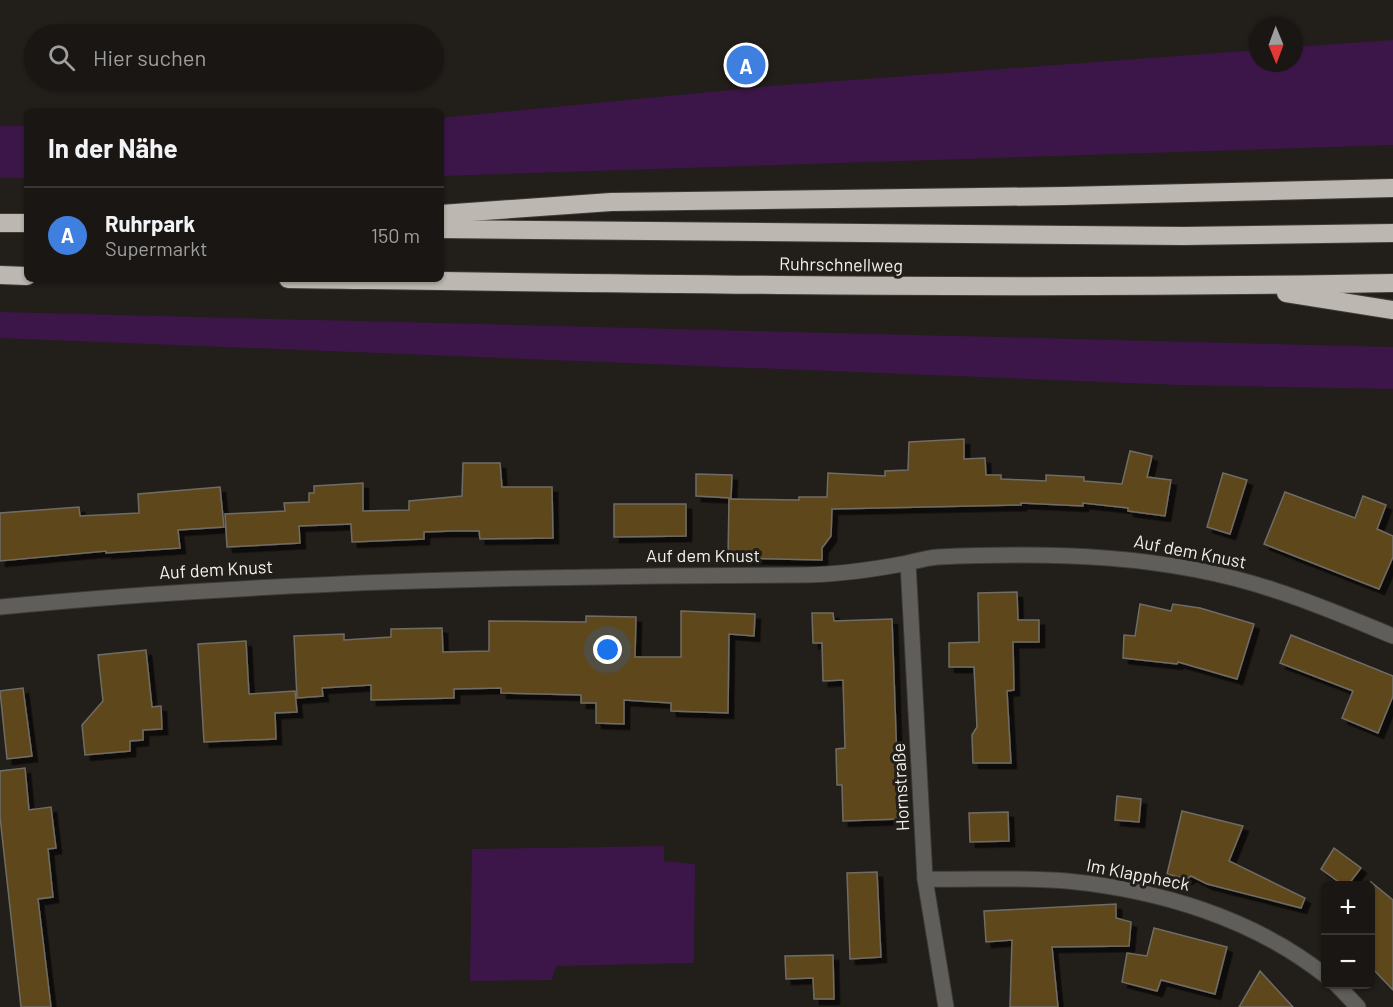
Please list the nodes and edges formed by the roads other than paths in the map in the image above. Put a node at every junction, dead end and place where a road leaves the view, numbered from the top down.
1 (1393, 188) edge
2 (444, 214) edge
3 (0, 223) edge
4 (24, 223) edge
5 (444, 229) edge
6 (1393, 233) edge
7 (0, 275) edge
8 (24, 276) edge
9 (444, 281) edge
10 (1393, 283) edge
11 (1219, 286) junction
12 (1393, 310) edge
13 (908, 563) junction
14 (0, 607) edge
15 (1393, 636) edge
16 (925, 879) junction
17 (1321, 972) edge
18 (1341, 989) edge
19 (946, 1007) edge
20 (1358, 1007) edge

1 - 2 highway
3 - 4 highway
5 - 6 highway, Ruhrschnellweg
7 - 8 highway
9 - 11 highway, Ruhrschnellweg
10 - 11 highway, Ruhrschnellweg
11 - 12 highway
13 - 14 street, Auf dem Knust
13 - 15 street, Auf dem Knust
13 - 16 street, Hornstraße
16 - 17 street, Im Klappheck
16 - 19 street, Hornstraße
18 - 20 street

